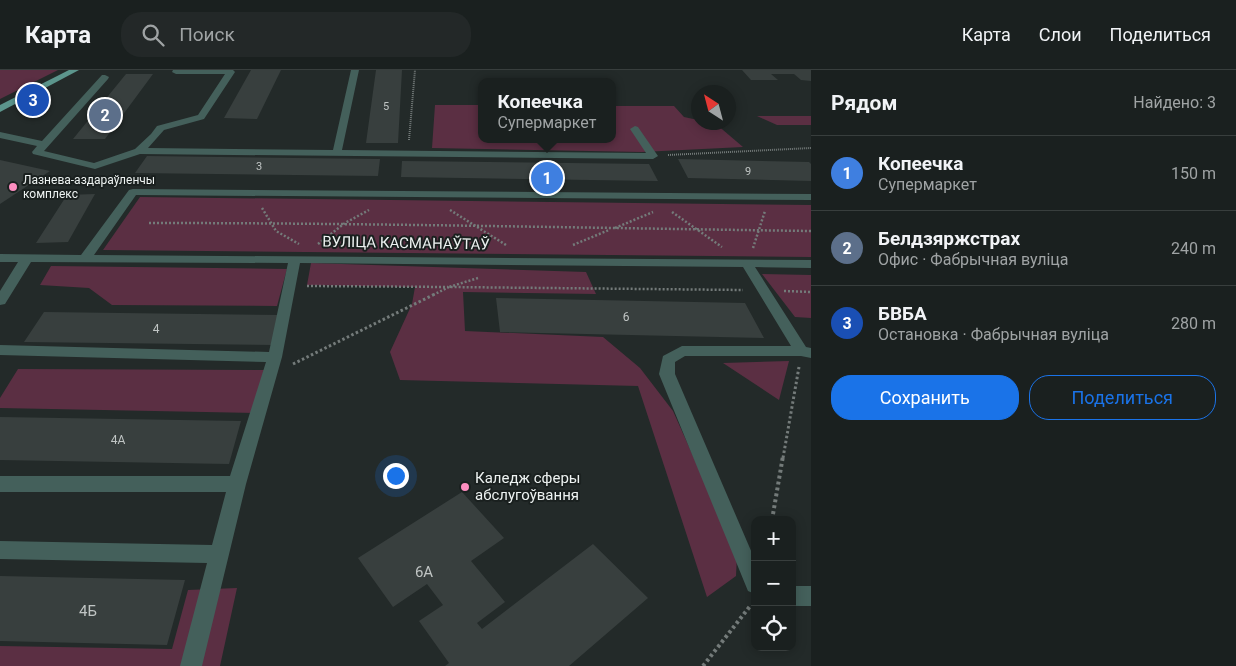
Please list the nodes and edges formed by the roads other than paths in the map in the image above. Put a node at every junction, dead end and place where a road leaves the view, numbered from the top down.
1 (75, 70) edge
2 (177, 70) edge
3 (355, 70) edge
4 (104, 77) dead end
5 (0, 110) edge
6 (635, 129) dead end
7 (0, 135) edge
8 (44, 144) junction
9 (139, 151) junction
10 (337, 152) junction
11 (811, 197) edge
12 (305, 256) junction
13 (0, 258) edge
14 (27, 258) junction
15 (85, 258) junction
16 (747, 264) junction
17 (811, 264) edge
18 (0, 301) edge
19 (0, 350) edge
20 (806, 352) edge
21 (275, 357) junction
22 (0, 484) edge
23 (237, 484) junction
24 (0, 550) edge
25 (220, 554) junction
26 (751, 574) edge
27 (796, 596) edge
28 (811, 596) edge
29 (191, 666) edge

1 - 5 main road
2 - 9 street
3 - 10 street
4 - 8 street
6 - 10 street
7 - 8 street
8 - 9 street
9 - 10 street
11 - 15 street
12 - 15 street, ВУЛІЦА КАСМАНАЎТАЎ
12 - 16 street, ВУЛІЦА КАСМАНАЎТАЎ
12 - 21 street
13 - 14 street, ВУЛІЦА КАСМАНАЎТАЎ
14 - 15 street, ВУЛІЦА КАСМАНАЎТАЎ
14 - 18 street
16 - 17 street, ВУЛІЦА КАСМАНАЎТАЎ
16 - 20 street
19 - 21 street
20 - 26 street
21 - 23 street
22 - 23 street
23 - 25 street
24 - 25 street
25 - 29 street
27 - 28 street

